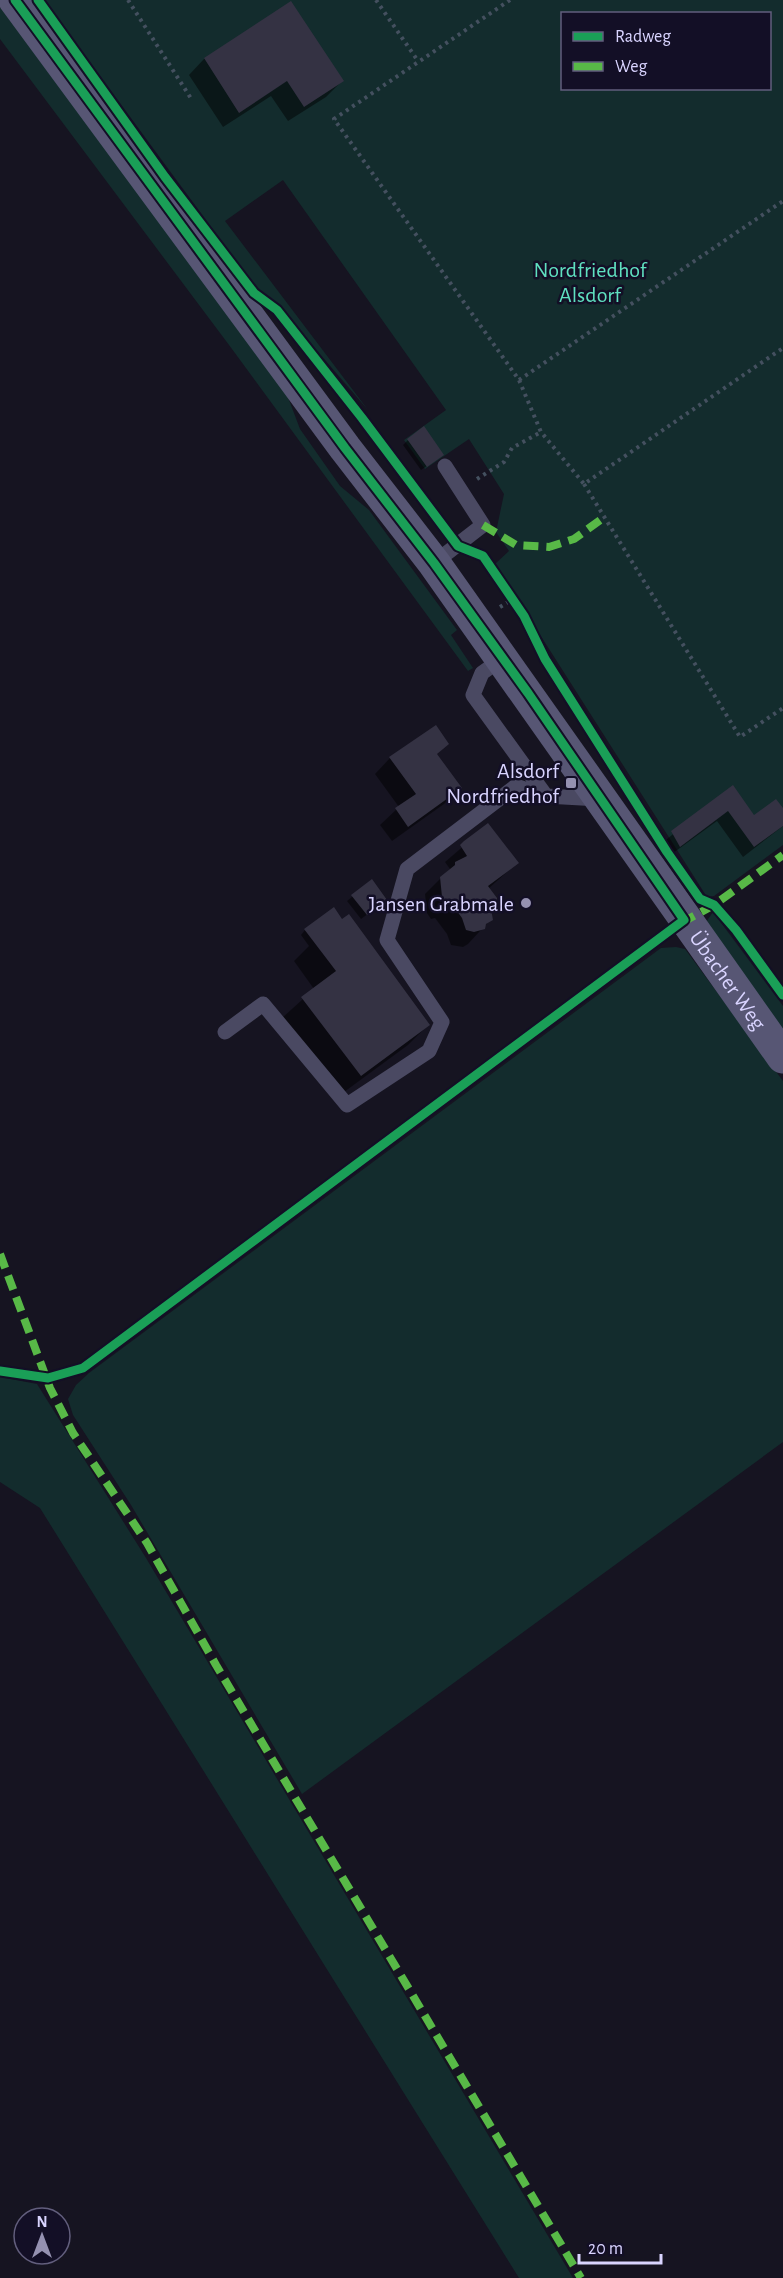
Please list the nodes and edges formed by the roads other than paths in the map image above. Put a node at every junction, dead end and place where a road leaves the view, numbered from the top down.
1 (15, 0) edge
2 (445, 466) dead end
3 (434, 563) junction
4 (503, 658) junction
5 (546, 796) junction
6 (599, 799) junction
7 (225, 1032) dead end
8 (783, 1057) edge

1 - 3 main road, Übacher Weg
2 - 3 lane
3 - 4 main road, Übacher Weg
4 - 5 lane
4 - 6 main road, Übacher Weg
5 - 6 lane
5 - 7 lane
6 - 8 main road, Übacher Weg

